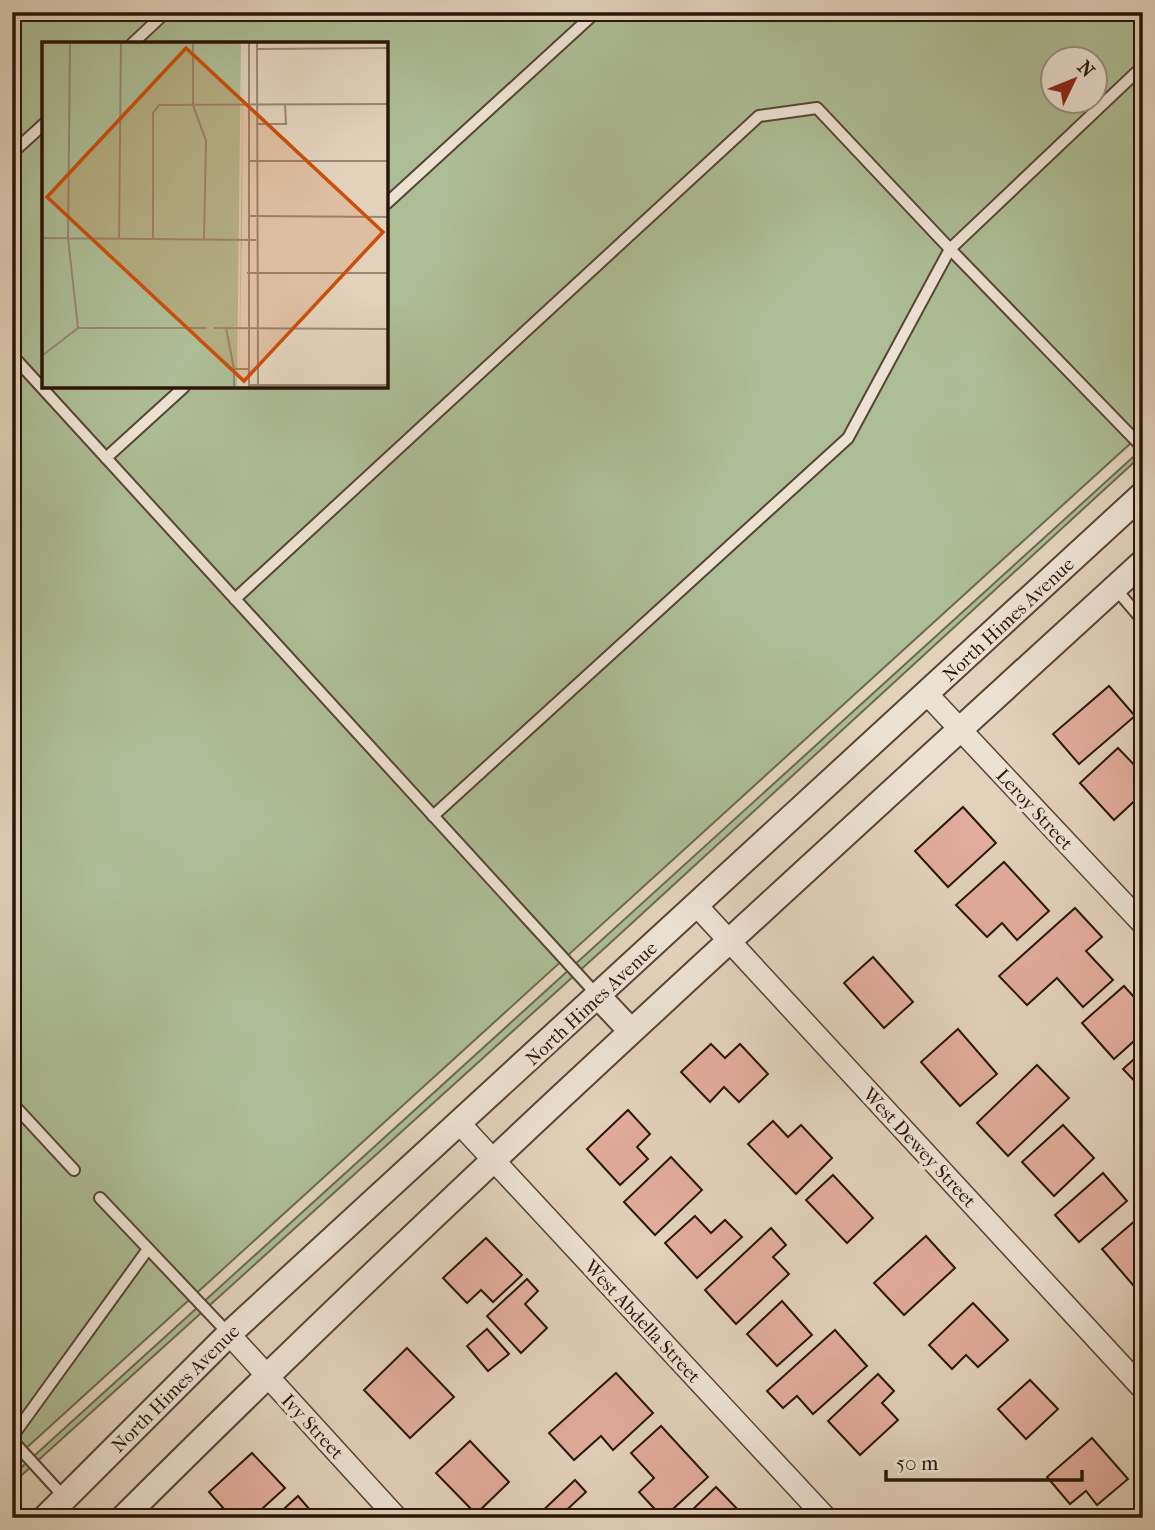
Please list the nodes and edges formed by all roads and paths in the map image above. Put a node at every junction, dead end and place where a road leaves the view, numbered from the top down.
1 (166, 12) edge
2 (596, 12) edge
3 (134, 42) edge
4 (1143, 66) edge
5 (42, 126) edge
6 (12, 153) edge
7 (388, 202) edge
8 (950, 249) junction
9 (12, 355) edge
10 (42, 388) edge
11 (42, 388) edge
12 (183, 388) edge
13 (1143, 448) edge
14 (106, 458) junction
15 (1143, 494) edge
16 (1143, 562) edge
17 (1115, 588) junction
18 (236, 599) junction
19 (1143, 621) edge
20 (926, 693) junction
21 (960, 729) junction
22 (433, 816) junction
23 (697, 906) junction
24 (1143, 924) edge
25 (729, 940) junction
26 (598, 996) junction
27 (631, 1031) junction
28 (12, 1103) edge
29 (460, 1124) junction
30 (493, 1160) junction
31 (74, 1170) dead end
32 (100, 1198) dead end
33 (148, 1249) junction
34 (229, 1334) junction
35 (266, 1375) junction
36 (1143, 1389) edge
37 (12, 1439) edge
38 (65, 1498) junction
39 (45, 1518) edge
40 (123, 1518) edge
41 (397, 1518) edge
42 (825, 1518) edge

1 - 3 lane
2 - 7 lane
4 - 8 lane
5 - 6 lane
8 - 13 lane
8 - 18 lane
8 - 22 lane
9 - 10 lane
11 - 14 lane
12 - 14 lane
14 - 18 lane
15 - 20 street, North Himes Avenue
16 - 17 street
17 - 19 lane
17 - 21 street
18 - 22 lane
20 - 21 street, Leroy Street
20 - 23 street, North Himes Avenue
21 - 24 street, Leroy Street
21 - 25 street
22 - 26 lane
23 - 25 street, West Dewey Street
23 - 26 street, North Himes Avenue
25 - 27 street
25 - 36 street, West Dewey Street
26 - 27 street
26 - 29 street, North Himes Avenue
27 - 30 street
28 - 31 lane
29 - 30 street, West Abdella Street
29 - 34 street, North Himes Avenue
30 - 35 street
30 - 42 street, West Abdella Street
32 - 33 lane
33 - 34 lane
33 - 37 lane
34 - 35 street, Ivy Street
34 - 38 street, North Himes Avenue
35 - 40 street
35 - 41 street, Ivy Street
37 - 38 lane
38 - 39 street, North Himes Avenue

